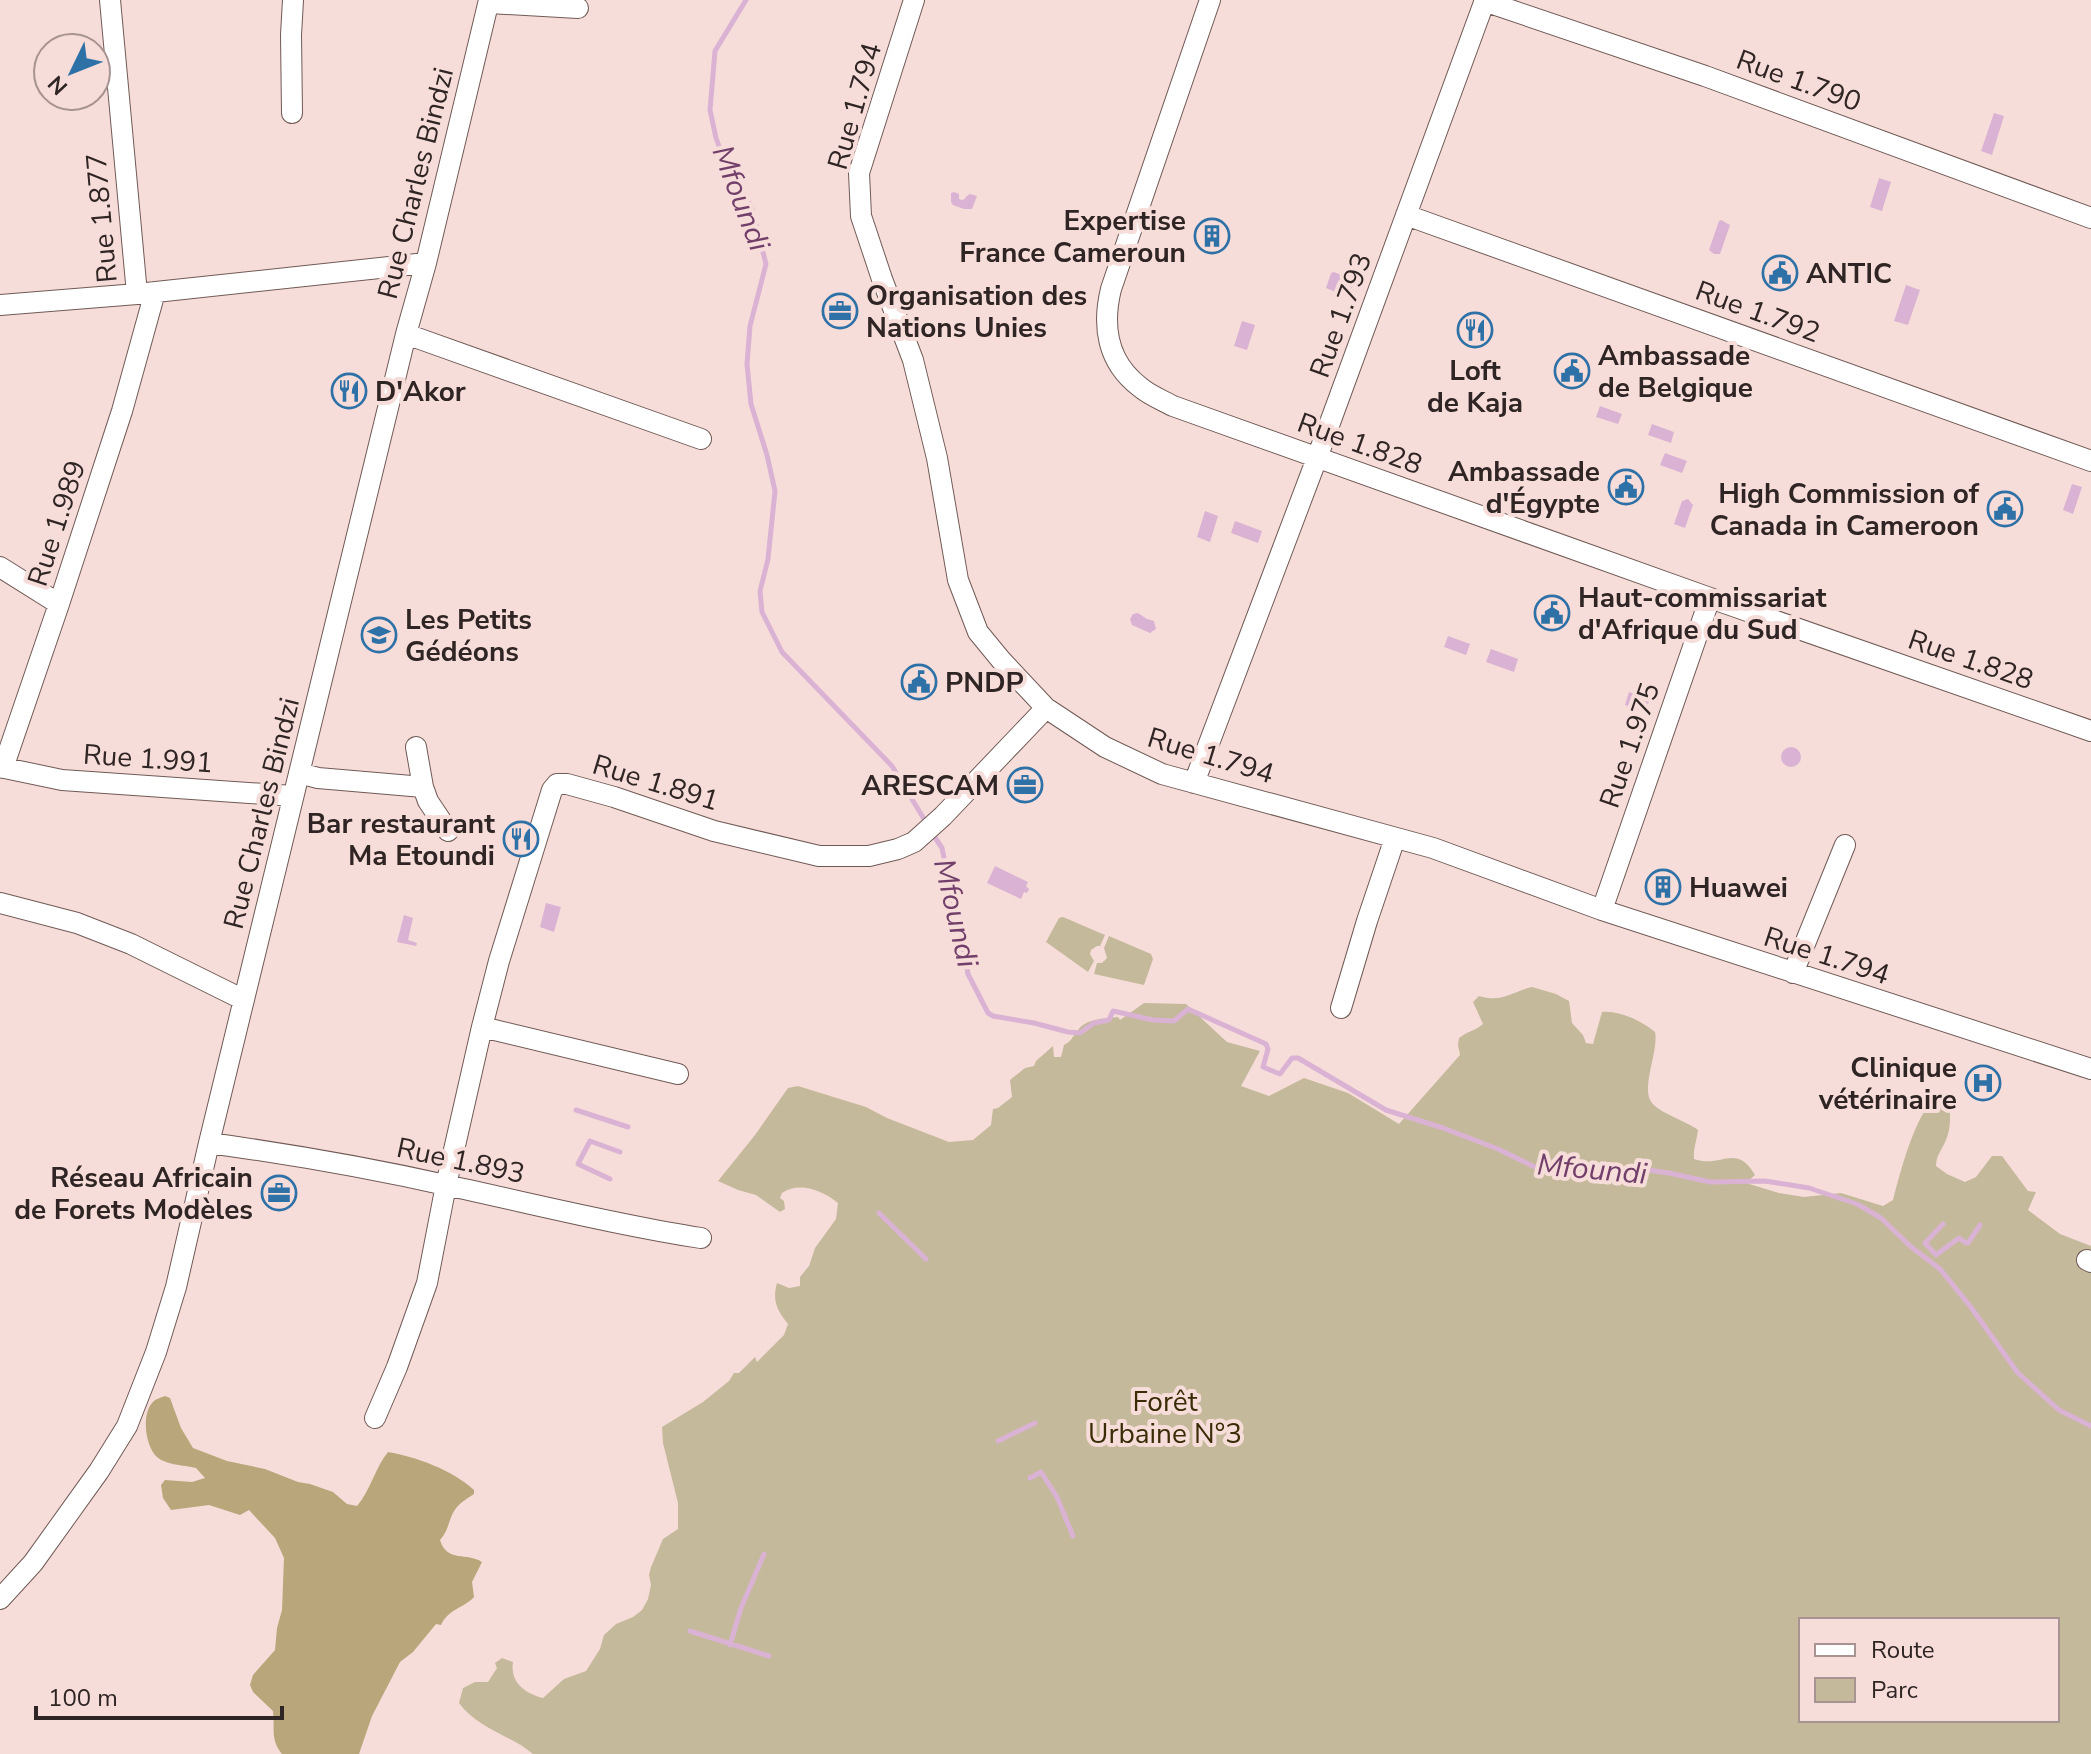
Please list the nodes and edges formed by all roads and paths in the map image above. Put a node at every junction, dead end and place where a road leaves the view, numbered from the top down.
1 (110, 0) edge
2 (293, 0) edge
3 (914, 0) edge
4 (1210, 0) edge
5 (1485, 1) edge
6 (489, 2) edge
7 (578, 8) dead end
8 (292, 113) dead end
9 (1406, 215) junction
10 (2091, 218) edge
11 (426, 263) junction
12 (146, 293) junction
13 (0, 305) edge
14 (406, 334) junction
15 (701, 439) dead end
16 (1317, 458) junction
17 (2091, 460) edge
18 (0, 567) edge
19 (1710, 598) junction
20 (59, 604) junction
21 (1046, 708) junction
22 (2091, 731) edge
23 (416, 747) dead end
24 (1, 768) edge
25 (299, 773) junction
26 (1194, 783) junction
27 (423, 787) junction
28 (293, 796) junction
29 (448, 831) dead end
30 (1395, 838) junction
31 (1845, 845) dead end
32 (0, 903) edge
33 (1602, 910) junction
34 (1793, 973) junction
35 (244, 1000) junction
36 (1341, 1008) dead end
37 (482, 1027) junction
38 (2091, 1069) edge
39 (678, 1074) dead end
40 (209, 1143) junction
41 (446, 1185) junction
42 (701, 1238) dead end
43 (375, 1418) dead end
44 (0, 1599) edge

1 - 12 street, Rue 1.877
2 - 8 street
3 - 21 street, Rue 1.794
4 - 16 street, Rue 1.828
5 - 9 street, Rue 1.793
5 - 10 street, Rue 1.790
6 - 7 street
6 - 11 street, Rue Charles Bindzi
9 - 16 street, Rue 1.793
9 - 17 street, Rue 1.792
11 - 12 street
11 - 14 street, Rue Charles Bindzi
12 - 13 street, Rue 1.877
12 - 20 street, Rue 1.989
14 - 15 street
14 - 25 street, Rue Charles Bindzi
16 - 19 street, Rue 1.828
16 - 26 street, Rue 1.793
18 - 20 street
19 - 22 street, Rue 1.828
19 - 33 street, Rue 1.975
20 - 24 street, Rue 1.989
21 - 26 street, Rue 1.794
21 - 37 street, Rue 1.891
23 - 27 street
24 - 28 street, Rue 1.991
25 - 27 street
25 - 28 street, Rue Charles Bindzi
26 - 30 street, Rue 1.794
27 - 29 street
28 - 35 street, Rue Charles Bindzi
30 - 33 street, Rue 1.794
30 - 36 street
31 - 34 street
32 - 35 street
33 - 34 street, Rue 1.794
34 - 38 street, Rue 1.794
35 - 40 street, Rue Charles Bindzi
37 - 39 street
37 - 41 street, Rue 1.891
40 - 41 street, Rue 1.893
40 - 44 street, Rue Charles Bindzi
41 - 42 street, Rue 1.893
41 - 43 street, Rue 1.891

